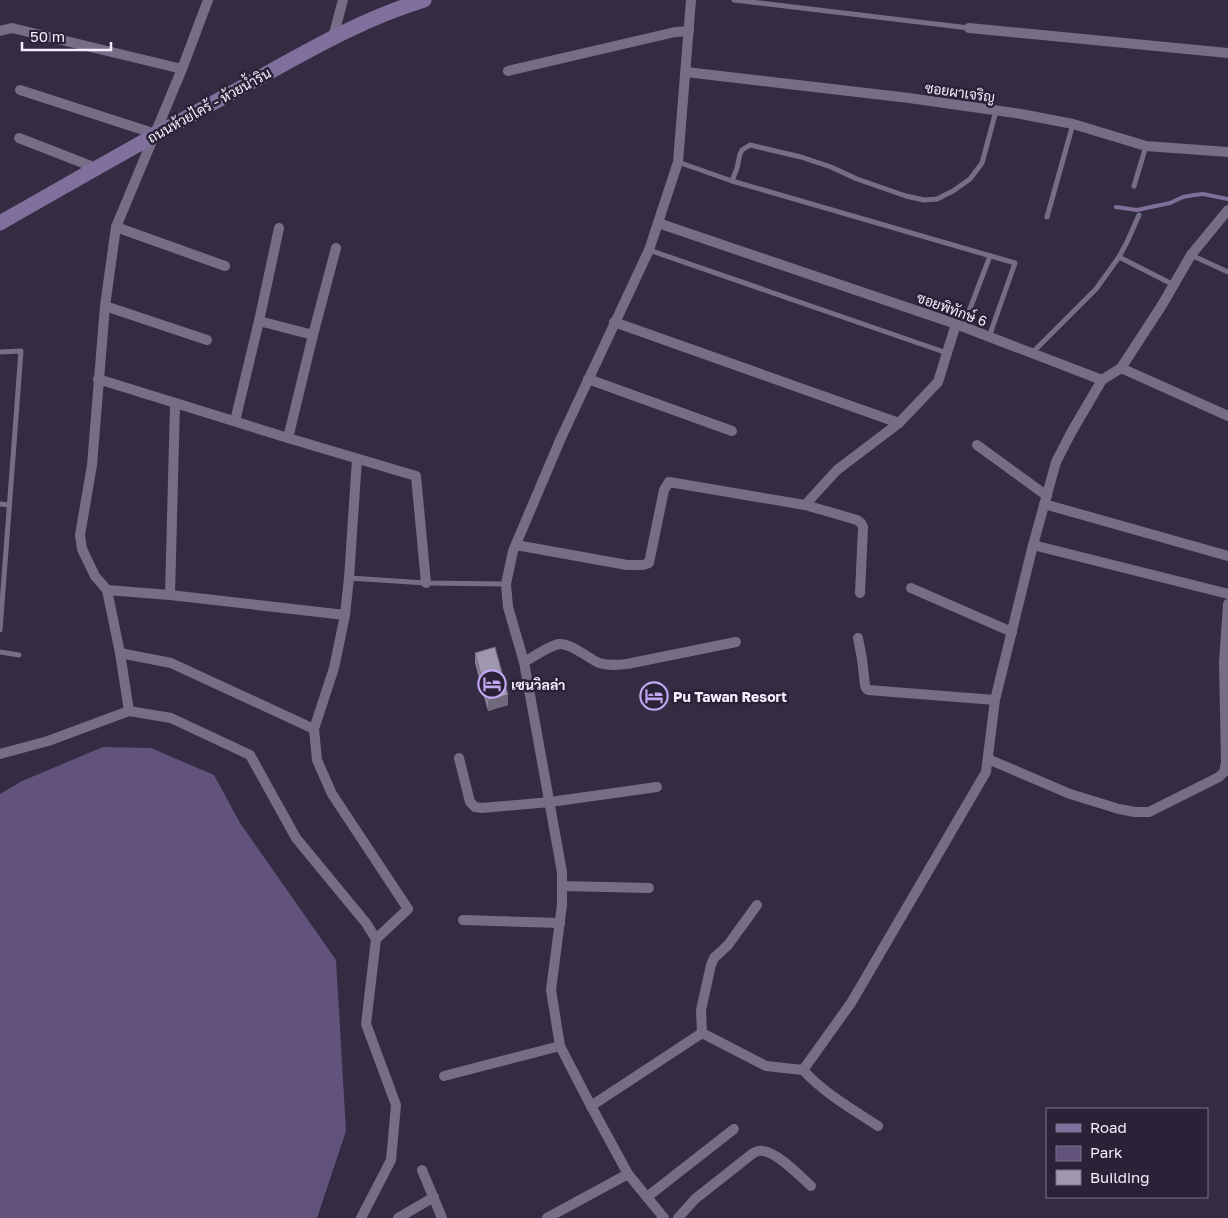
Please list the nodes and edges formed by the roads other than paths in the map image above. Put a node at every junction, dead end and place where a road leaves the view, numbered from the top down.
1 (208, 0) edge
2 (343, 0) edge
3 (424, 0) edge
4 (691, 0) edge
5 (734, 0) edge
6 (969, 28) joint
7 (689, 31) junction
8 (0, 32) edge
9 (333, 37) junction
10 (1228, 53) edge
11 (182, 69) junction
12 (508, 71) dead end
13 (686, 72) junction
14 (20, 90) dead end
15 (996, 111) junction
16 (1073, 124) junction
17 (156, 134) junction
18 (19, 138) dead end
19 (1146, 146) junction
20 (1228, 152) edge
21 (678, 162) junction
22 (96, 168) junction
23 (732, 181) junction
24 (1134, 186) dead end
25 (1228, 210) edge
26 (1139, 215) dead end
27 (1047, 217) dead end
28 (0, 222) edge
29 (658, 224) junction
30 (116, 227) junction
31 (279, 228) dead end
32 (336, 248) dead end
33 (649, 250) junction
34 (1191, 255) junction
35 (990, 256) junction
36 (1119, 257) junction
37 (225, 266) dead end
38 (1228, 272) edge
39 (1174, 285) junction
40 (105, 306) junction
41 (259, 321) junction
42 (614, 322) junction
43 (960, 326) junction
44 (313, 335) junction
45 (989, 338) junction
46 (207, 340) dead end
47 (0, 352) edge
48 (947, 353) junction
49 (1032, 354) junction
50 (1121, 368) junction
51 (98, 379) junction
52 (588, 380) junction
53 (1102, 380) junction
54 (175, 404) junction
55 (1228, 416) edge
56 (234, 421) junction
57 (899, 423) junction
58 (732, 431) dead end
59 (288, 438) junction
60 (977, 445) dead end
61 (357, 459) junction
62 (1046, 500) junction
63 (0, 504) edge
64 (9, 505) junction
65 (805, 505) junction
66 (516, 545) junction
67 (1033, 545) junction
68 (1228, 556) edge
69 (350, 578) junction
70 (426, 583) junction
71 (506, 584) junction
72 (912, 588) dead end
73 (107, 590) junction
74 (860, 593) dead end
75 (1228, 594) edge
76 (170, 595) junction
77 (1228, 604) edge
78 (345, 614) junction
79 (0, 630) edge
80 (1012, 632) junction
81 (858, 638) dead end
82 (736, 642) dead end
83 (0, 652) edge
84 (120, 653) junction
85 (19, 655) dead end
86 (524, 662) junction
87 (995, 700) junction
88 (128, 711) junction
89 (314, 730) junction
90 (0, 754) edge
91 (459, 758) dead end
92 (988, 759) junction
93 (657, 787) dead end
94 (550, 802) junction
95 (562, 886) junction
96 (649, 888) dead end
97 (757, 905) dead end
98 (462, 920) dead end
99 (560, 924) junction
100 (376, 939) junction
101 (702, 1033) junction
102 (560, 1046) junction
103 (802, 1070) junction
104 (444, 1076) dead end
105 (591, 1106) junction
106 (878, 1126) dead end
107 (734, 1129) dead end
108 (422, 1170) dead end
109 (628, 1174) junction
110 (811, 1186) dead end
111 (434, 1197) junction
112 (647, 1197) junction
113 (361, 1218) edge
114 (398, 1218) edge
115 (442, 1218) edge
116 (547, 1218) edge
117 (664, 1218) edge
118 (678, 1218) edge

1 - 11 street
2 - 9 street
3 - 9 main road, ถนนห้วยไคร้ - ห้วยน้ำริน
4 - 7 street
5 - 6 lane
6 - 10 street
7 - 12 street
7 - 13 street
8 - 11 street
9 - 17 main road, ถนนห้วยไคร้ - ห้วยน้ำริน
11 - 17 street
13 - 15 street, ซอยผาเจริญ
13 - 21 street
14 - 17 street
15 - 16 street, ซอยผาเจริญ
15 - 23 lane
16 - 19 street, ซอยผาเจริญ
16 - 27 lane
17 - 22 main road, ถนนห้วยไคร้ - ห้วยน้ำริน
17 - 30 street
18 - 22 street
19 - 20 street, ซอยผาเจริญ
19 - 24 lane
21 - 23 lane
21 - 29 street
22 - 28 main road, ถนนห้วยไคร้ - ห้วยน้ำริน
23 - 35 lane
25 - 34 street
26 - 36 lane
29 - 33 street
29 - 43 street, ซอยพิทักษ์ 6
30 - 37 street
30 - 40 street
31 - 41 street
32 - 44 street
33 - 42 street
33 - 48 lane
34 - 38 lane
34 - 39 street
35 - 43 lane
35 - 45 lane
36 - 39 lane
36 - 49 lane
39 - 50 street
40 - 46 street
40 - 51 street
41 - 44 street
41 - 56 street
42 - 52 street
42 - 57 street
43 - 45 street, ซอยพิทักษ์ 6
43 - 48 street
44 - 59 street
45 - 49 street, ซอยพิทักษ์ 6
47 - 64 lane
48 - 57 street
49 - 53 street, ซอยพิทักษ์ 6
50 - 53 street
50 - 55 street
51 - 54 street
51 - 73 street
52 - 58 street
52 - 66 street
53 - 62 street
54 - 56 street
54 - 76 street
56 - 59 street
57 - 65 street
59 - 61 street
60 - 62 street
61 - 69 street
61 - 70 street
62 - 67 street
62 - 68 street
63 - 64 lane
64 - 79 lane
65 - 66 street
65 - 74 street
66 - 71 street
67 - 75 street
67 - 80 street
69 - 70 lane
69 - 78 street
70 - 71 lane
71 - 86 street
72 - 80 street
73 - 76 street
73 - 84 street
76 - 78 street
77 - 92 street
78 - 89 street
80 - 87 street
81 - 87 street
82 - 86 street
83 - 85 lane
84 - 88 street
84 - 89 street
86 - 94 street
87 - 92 street
88 - 90 street
88 - 100 street
89 - 100 street
91 - 94 street
92 - 103 street
93 - 94 street
94 - 95 street
95 - 96 street
95 - 99 street
97 - 101 street
98 - 99 street
99 - 102 street
100 - 113 street
101 - 103 street
101 - 105 street
102 - 104 street
102 - 105 street
103 - 106 street
105 - 109 street
107 - 112 street
108 - 111 street
109 - 112 street
109 - 116 street
110 - 118 street
111 - 114 street
111 - 115 street
112 - 117 street

